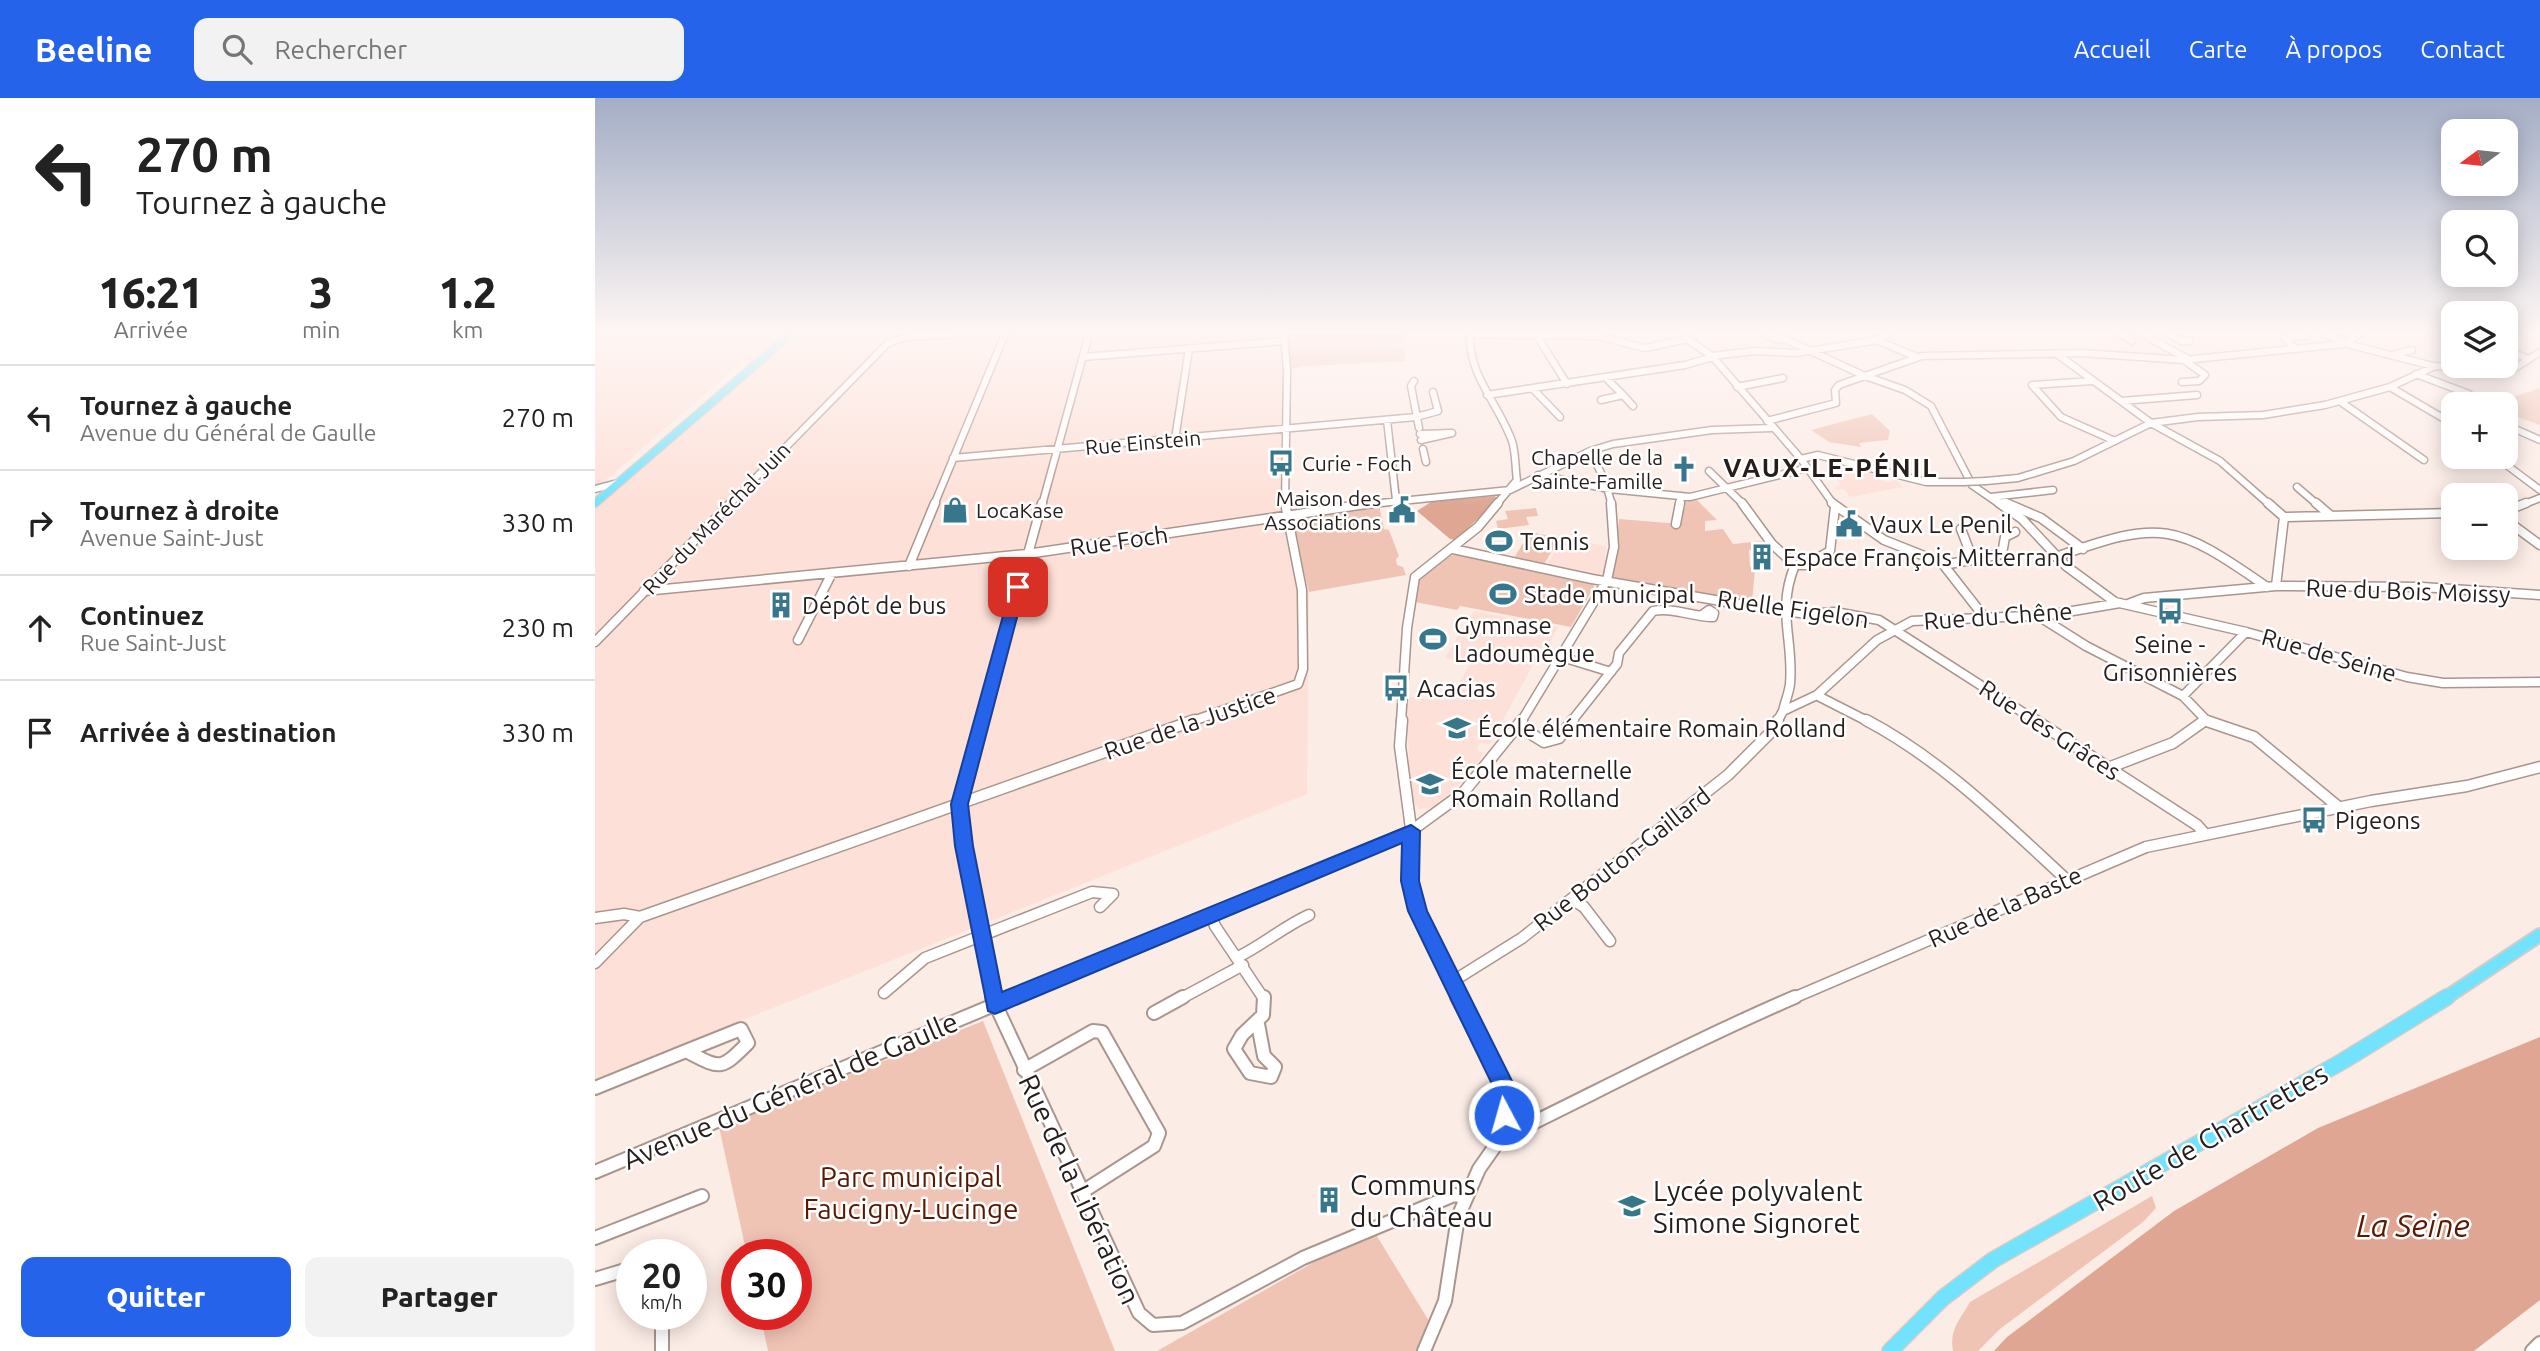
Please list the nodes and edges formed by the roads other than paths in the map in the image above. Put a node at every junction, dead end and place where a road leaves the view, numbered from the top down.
1 (723, 392) edge
2 (839, 392) edge
3 (980, 392) edge
4 (1073, 392) edge
5 (1182, 392) edge
6 (1285, 392) edge
7 (1412, 392) edge
8 (1433, 392) dead end
9 (1486, 392) edge
10 (1510, 392) edge
11 (1536, 392) edge
12 (1620, 392) edge
13 (1742, 392) edge
14 (1837, 392) edge
15 (1909, 392) edge
16 (2038, 392) edge
17 (2109, 392) edge
18 (2372, 392) edge
19 (2399, 392) edge
20 (1623, 395) junction
21 (2197, 395) dead end
22 (1487, 396) junction
23 (1601, 400) dead end
24 (2121, 401) junction
25 (2341, 402) junction
26 (1633, 406) dead end
27 (1416, 417) junction
28 (1560, 417) dead end
29 (2441, 417) edge
30 (1387, 420) junction
31 (1767, 421) junction
32 (2151, 423) junction
33 (1771, 428) junction
34 (1286, 429) junction
35 (2518, 430) edge
36 (1175, 439) junction
37 (2540, 440) edge
38 (2115, 441) junction
39 (1056, 449) junction
40 (1590, 451) junction
41 (2417, 455) dead end
42 (953, 458) junction
43 (1801, 459) junction
44 (1426, 462) dead end
45 (1808, 468) junction
46 (2512, 469) edge
47 (1709, 471) dead end
48 (1538, 475) junction
49 (1968, 481) junction
50 (2297, 487) dead end
51 (1609, 488) junction
52 (1725, 489) junction
53 (1510, 490) junction
54 (2053, 490) dead end
55 (2540, 490) edge
56 (598, 492) edge
57 (1681, 496) junction
58 (1989, 496) junction
59 (2540, 498) edge
60 (1397, 500) junction
61 (595, 503) edge
62 (2518, 506) edge
63 (1835, 507) junction
64 (2441, 513) edge
65 (2033, 514) junction
66 (2330, 515) junction
67 (1286, 516) junction
68 (2284, 517) junction
69 (2022, 519) junction
70 (1676, 524) dead end
71 (1961, 529) dead end
72 (2518, 529) edge
73 (2015, 532) dead end
74 (2540, 545) edge
75 (1453, 549) junction
76 (2083, 549) junction
77 (1027, 554) junction
78 (2056, 557) junction
79 (1973, 560) junction
80 (1795, 565) junction
81 (1944, 565) junction
82 (909, 566) junction
83 (832, 573) junction
84 (1607, 580) junction
85 (2276, 586) junction
86 (2267, 587) junction
87 (644, 591) junction
88 (2540, 595) edge
89 (2124, 604) junction
90 (1784, 610) junction
91 (2037, 615) junction
92 (1701, 616) dead end
93 (1985, 618) junction
94 (1893, 629) junction
95 (2246, 632) junction
96 (798, 640) dead end
97 (595, 642) edge
98 (1562, 657) junction
99 (1611, 672) junction
100 (2540, 682) edge
101 (1818, 696) junction
102 (2183, 696) junction
103 (1781, 716) junction
104 (2204, 721) junction
105 (1518, 726) junction
106 (2540, 767) edge
107 (2108, 768) junction
108 (959, 804) junction
109 (2341, 809) junction
110 (1411, 831) junction
111 (2205, 834) junction
112 (2068, 881) junction
113 (1571, 898) junction
114 (1100, 907) dead end
115 (1211, 915) junction
116 (1309, 915) dead end
117 (640, 917) junction
118 (595, 918) edge
119 (2540, 935) edge
120 (981, 936) junction
121 (1611, 941) dead end
122 (1240, 961) junction
123 (595, 963) edge
124 (1450, 983) junction
125 (884, 993) dead end
126 (995, 1005) junction
127 (1154, 1013) dead end
128 (1258, 1024) junction
129 (686, 1051) junction
130 (1024, 1070) junction
131 (595, 1088) edge
132 (1500, 1139) junction
133 (595, 1172) edge
134 (1081, 1192) junction
135 (702, 1196) dead end
136 (1465, 1197) junction
137 (595, 1238) edge
138 (616, 1273) edge
139 (595, 1279) edge
140 (662, 1330) edge
141 (2540, 1343) edge
142 (662, 1351) edge
143 (1424, 1351) edge
144 (1891, 1351) edge
145 (2532, 1351) edge

1 - 56 main road
2 - 87 street, Rue du Maréchal Juin
3 - 42 street
4 - 39 street
5 - 36 street
6 - 34 street
7 - 27 street
8 - 27 street
9 - 22 street
10 - 22 street
11 - 28 street
12 - 20 street
13 - 31 street
14 - 31 street
15 - 49 street
16 - 38 street
17 - 24 street
18 - 25 street
19 - 29 street
20 - 23 street
20 - 26 street
21 - 24 street
22 - 53 street
24 - 32 street
25 - 32 street
25 - 41 street
27 - 30 street, Rue Einstein
27 - 44 street
30 - 34 street, Rue Einstein
30 - 60 street
31 - 33 street
32 - 38 street
32 - 68 street
33 - 40 street
33 - 43 street
34 - 36 street, Rue Einstein
34 - 67 street
35 - 37 street
36 - 39 street, Rue Einstein
38 - 49 street, bridge
39 - 42 street, Rue Einstein
39 - 77 street
40 - 48 street
40 - 51 street
42 - 82 street
43 - 45 street
43 - 49 street
45 - 52 street
45 - 63 street
46 - 55 street
47 - 52 street
48 - 51 street
48 - 53 street
49 - 58 street
50 - 66 street
51 - 57 street
51 - 84 street
52 - 57 street
52 - 80 street
53 - 60 street, Rue Foch
53 - 75 street
54 - 58 street
56 - 61 main road
57 - 70 street
58 - 65 street
58 - 69 street
59 - 62 street
60 - 67 street, Rue Foch
63 - 80 street
63 - 81 street
64 - 66 street
65 - 69 street
65 - 76 street
66 - 68 street
67 - 77 street, Rue Foch
67 - 108 street, Rue de la Justice
68 - 85 street
69 - 78 street
71 - 79 street
72 - 74 street
73 - 79 street
75 - 84 street, Ruelle Figelon
75 - 110 street
76 - 78 street
76 - 86 street
77 - 82 street, Rue Foch
77 - 108 street
78 - 89 street
79 - 81 street
80 - 90 street
81 - 93 street
82 - 83 street, Rue Foch
83 - 87 street, Rue Foch
83 - 96 street
84 - 90 street, Ruelle Figelon
84 - 98 street, Avenue du Général de Gaulle
85 - 86 street, Rue du Bois Moissy
85 - 88 street, Rue du Bois Moissy
86 - 89 street, Rue du Chêne
87 - 97 street, Rue du Maréchal Juin
89 - 91 street, Rue du Chêne
89 - 95 street, Rue de Seine
90 - 94 street, Ruelle Figelon
90 - 103 street
91 - 93 street, Rue du Chêne
91 - 102 street
92 - 99 street
93 - 94 street, Rue du Chêne
94 - 101 street, Rue du Chêne
94 - 107 street, Rue des Grâces
95 - 100 street, Rue de Seine
95 - 102 street
98 - 99 street
98 - 105 street, Avenue du Général de Gaulle
99 - 105 street
101 - 103 street
101 - 112 street
102 - 104 street
103 - 113 street, Rue Bouton-Gaillard
104 - 107 street
104 - 109 street
105 - 110 street, Avenue du Général de Gaulle
106 - 109 street, Rue de la Baste
107 - 111 street, Rue des Grâces
108 - 117 street
108 - 120 street, Rue de la Libération
109 - 111 street, Rue de la Baste
110 - 115 street, Avenue du Général de Gaulle
110 - 124 street
111 - 112 street, Rue de la Baste
112 - 132 street, Rue de la Baste
113 - 121 street
113 - 124 street, Rue Bouton-Gaillard
114 - 120 street
115 - 122 street
115 - 126 street, Avenue du Général de Gaulle
116 - 122 street
117 - 118 street
117 - 123 street
119 - 144 main road, Route de Chartrettes
120 - 125 street
120 - 126 street, Rue de la Libération
122 - 127 street
122 - 128 street
124 - 132 street
126 - 130 street, Rue de la Libération
126 - 133 street, Avenue du Général de Gaulle
128 - 128 street
129 - 129 street
129 - 131 street
130 - 134 street, Rue de la Libération
130 - 134 street
132 - 136 street
134 - 136 street, Rue de la Libération
135 - 137 street
136 - 143 street
138 - 139 street
140 - 142 street
141 - 145 street

